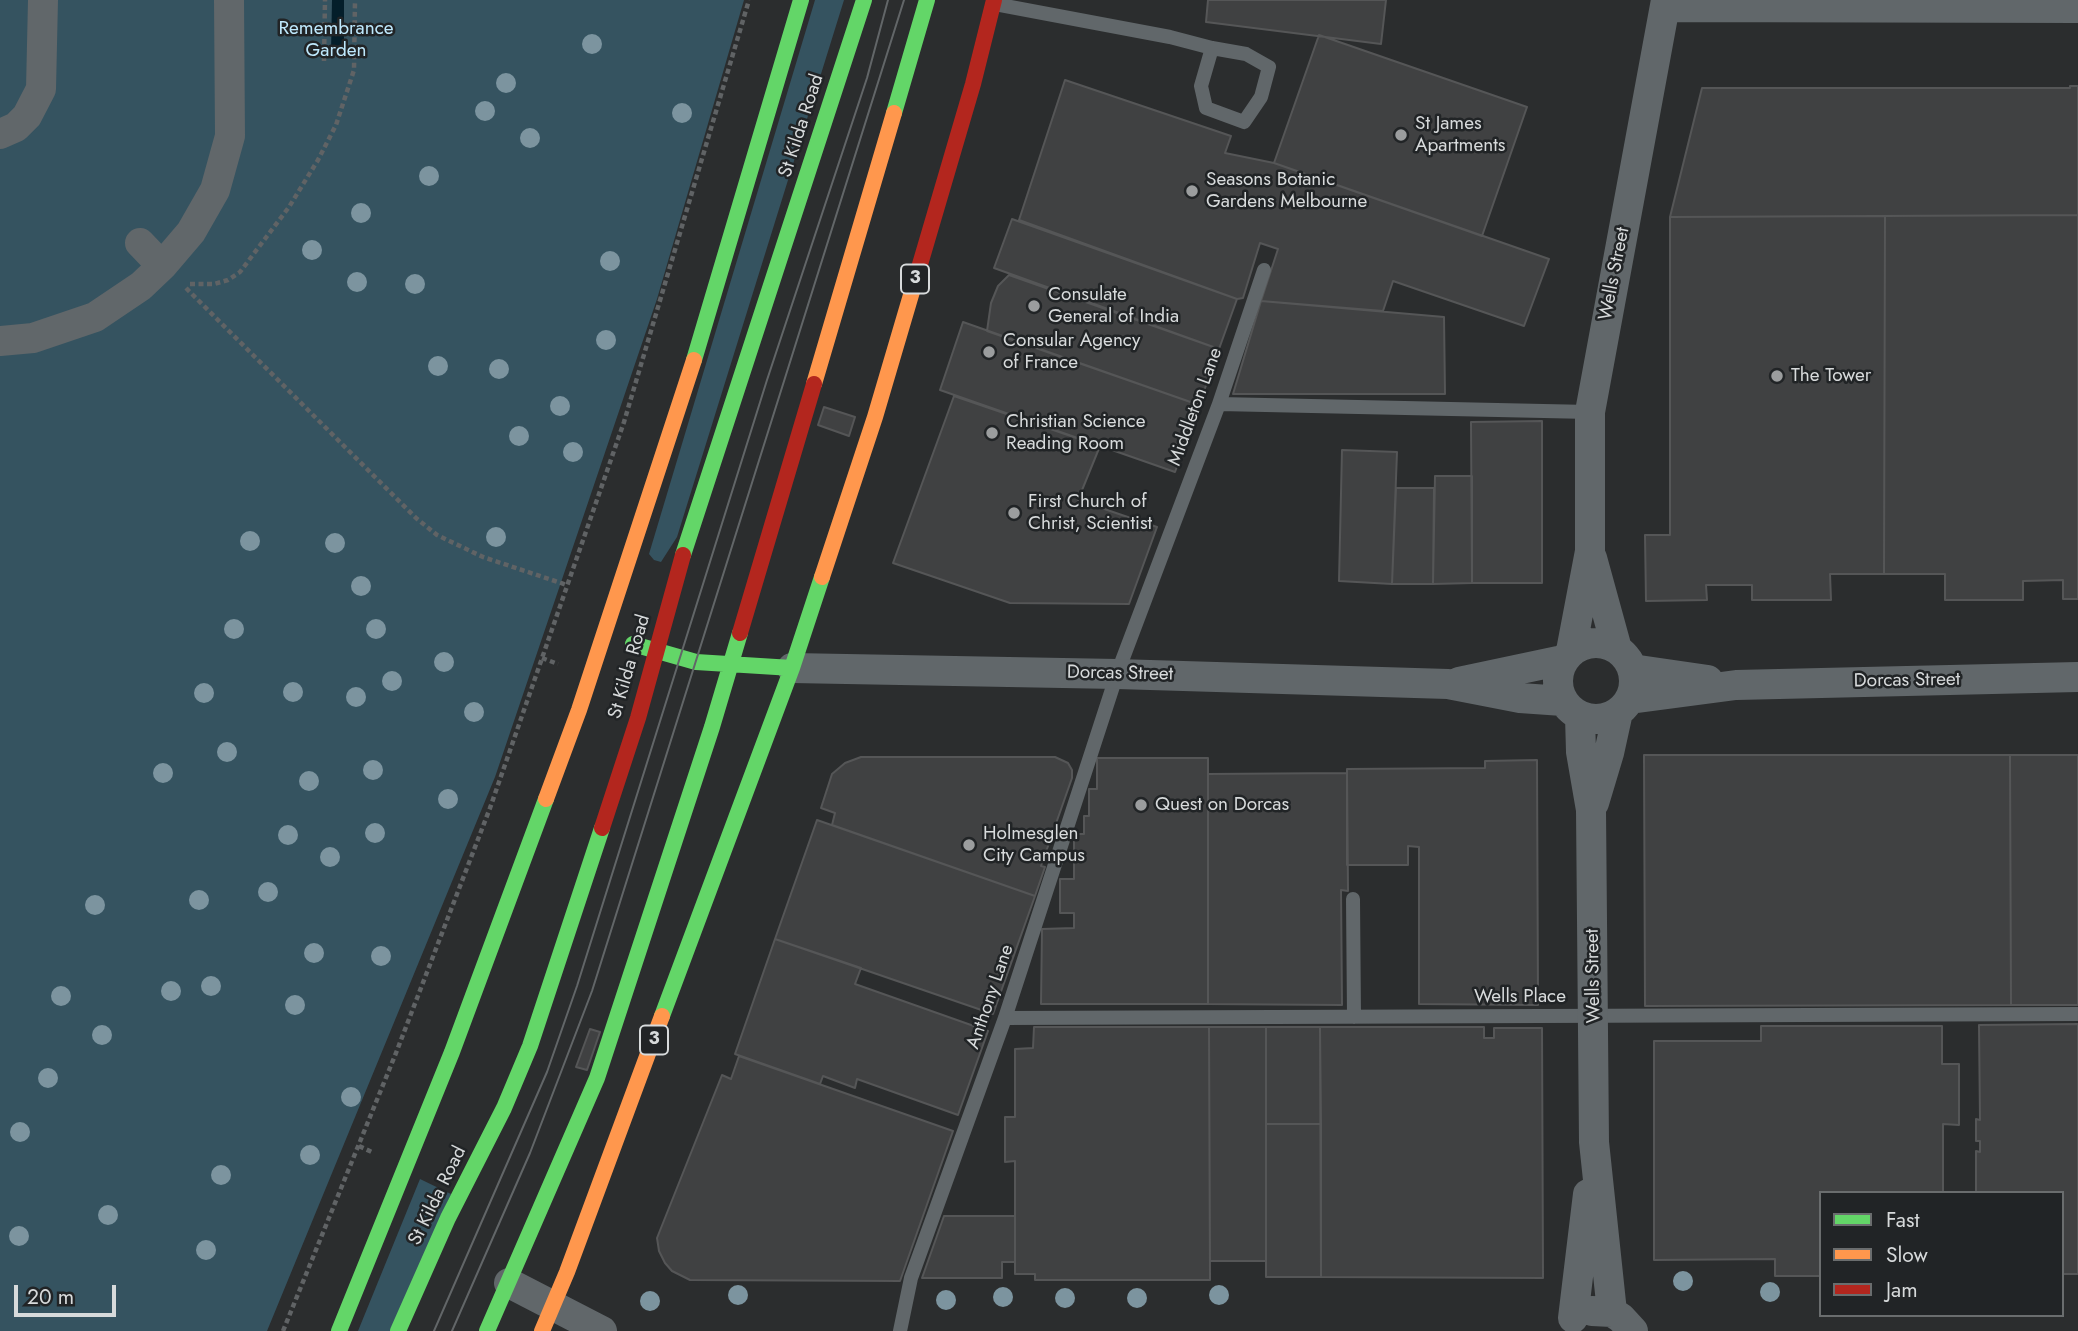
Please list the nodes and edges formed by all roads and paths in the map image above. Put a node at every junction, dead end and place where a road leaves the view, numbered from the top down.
1 (43, 0) edge
2 (229, 0) edge
3 (325, 0) edge
4 (355, 0) edge
5 (749, 0) edge
6 (801, 0) edge
7 (864, 0) edge
8 (927, 0) edge
9 (994, 2) edge
10 (1666, 4) edge
11 (2078, 8) edge
12 (1212, 48) junction
13 (324, 61) dead end
14 (0, 134) edge
15 (140, 243) dead end
16 (162, 267) junction
17 (1264, 270) dead end
18 (0, 341) edge
19 (1219, 404) junction
20 (1590, 412) junction
21 (1590, 551) junction
22 (567, 586) junction
23 (605, 634) junction
24 (656, 652) junction
25 (1567, 655) junction
26 (1625, 659) junction
27 (730, 666) junction
28 (792, 668) junction
29 (1117, 674) junction
30 (2078, 677) edge
31 (1448, 684) junction
32 (1736, 685) junction
33 (1624, 706) junction
34 (1571, 708) junction
35 (1591, 810) junction
36 (1353, 900) dead end
37 (2078, 1014) edge
38 (1595, 1016) junction
39 (1354, 1017) junction
40 (1004, 1018) junction
41 (1594, 1142) junction
42 (509, 1283) junction
43 (548, 1319) edge
44 (1623, 1322) edge
45 (1567, 1324) edge
46 (283, 1331) edge
47 (339, 1331) edge
48 (398, 1331) edge
49 (487, 1331) edge
50 (602, 1331) edge
51 (900, 1331) edge

1 - 14 street
2 - 16 street
3 - 13 path
4 - 22 path
5 - 22 path
6 - 23 main road, St Kilda Road
7 - 24 main road, St Kilda Road
8 - 27 main road
9 - 12 lane
9 - 28 main road, 3
10 - 11 street
10 - 20 street, Wells Street
12 - 12 lane
15 - 16 street
16 - 18 street
17 - 19 lane, Middleton Lane
19 - 20 lane
19 - 29 lane, Middleton Lane
20 - 21 street, Wells Street
21 - 25 street, Wells Street
21 - 26 street, Wells Street
22 - 46 path
23 - 24 main road
23 - 47 main road, St Kilda Road
24 - 27 main road
24 - 48 main road, St Kilda Road
25 - 26 street
25 - 31 street, Dorcas Street
25 - 34 street
26 - 32 street, Dorcas Street
26 - 33 street
27 - 28 main road
27 - 42 main road
28 - 29 street, Dorcas Street
28 - 43 main road, 3
29 - 31 street, Dorcas Street
29 - 40 lane, Anthony Lane
30 - 32 street, Dorcas Street
31 - 34 street, Dorcas Street
32 - 33 street, Dorcas Street
33 - 34 street
33 - 35 street, Wells Street
34 - 35 street, Wells Street
35 - 38 street, Wells Street
36 - 39 lane
37 - 38 lane, Wells Place
38 - 39 lane, Wells Place
38 - 41 street, Wells Street
39 - 40 lane, Wells Place
40 - 51 lane, Anthony Lane
41 - 44 street, Wells Street
41 - 45 street, Wells Street
42 - 43 street
42 - 49 main road
43 - 50 street
44 - 45 street

